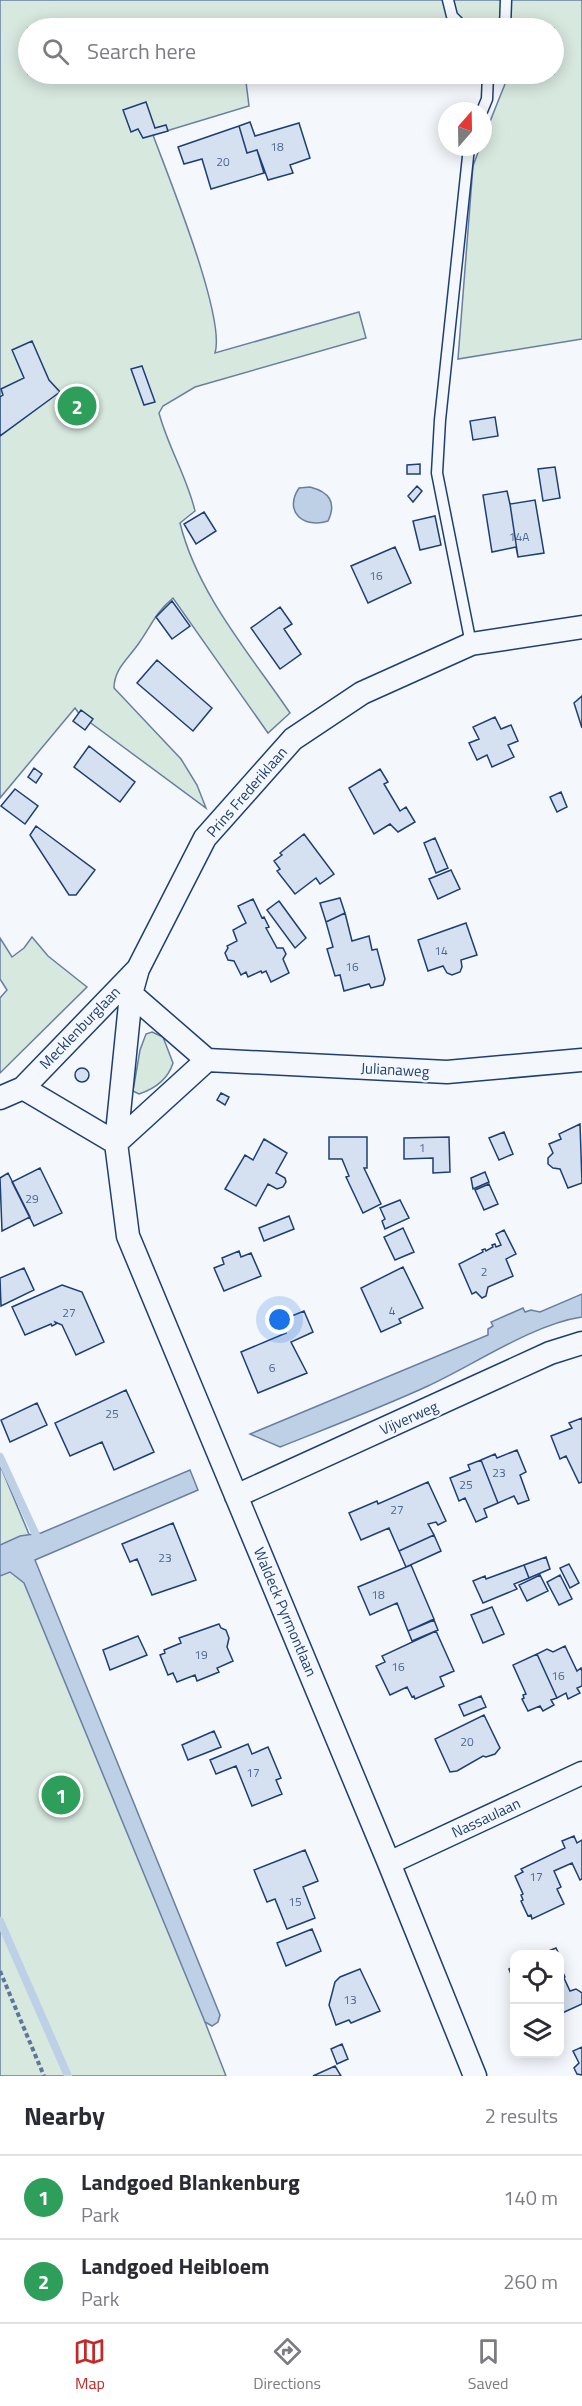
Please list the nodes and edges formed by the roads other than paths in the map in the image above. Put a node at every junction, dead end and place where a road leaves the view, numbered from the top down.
1 (448, 0) edge
2 (506, 0) edge
3 (454, 18) edge
4 (505, 18) edge
5 (488, 84) edge
6 (486, 102) edge
7 (468, 156) edge
8 (582, 627) edge
9 (471, 644) junction
10 (138, 969) junction
11 (131, 994) junction
12 (207, 1060) junction
13 (582, 1060) edge
14 (23, 1088) junction
15 (0, 1098) edge
16 (116, 1143) junction
17 (582, 1343) edge
18 (236, 1496) junction
19 (582, 1773) edge
20 (389, 1863) junction
21 (475, 2076) edge

1 - 3 lane
2 - 4 lane
5 - 6 lane
7 - 9 lane
8 - 9 street, Prins Frederiklaan
9 - 10 street, Prins Frederiklaan
10 - 11 street, Prins Frederiklaan
10 - 14 street, Mecklenburglaan
11 - 12 street
11 - 16 street, Prins Frederiklaan
12 - 13 street, Julianaweg
12 - 16 street
14 - 15 street, Mecklenburglaan
14 - 16 street
16 - 18 street, Waldeck Pyrmontlaan
17 - 18 street, Vijverweg
18 - 20 street, Waldeck Pyrmontlaan
19 - 20 street, Nassaulaan
20 - 21 street, Waldeck Pyrmontlaan

